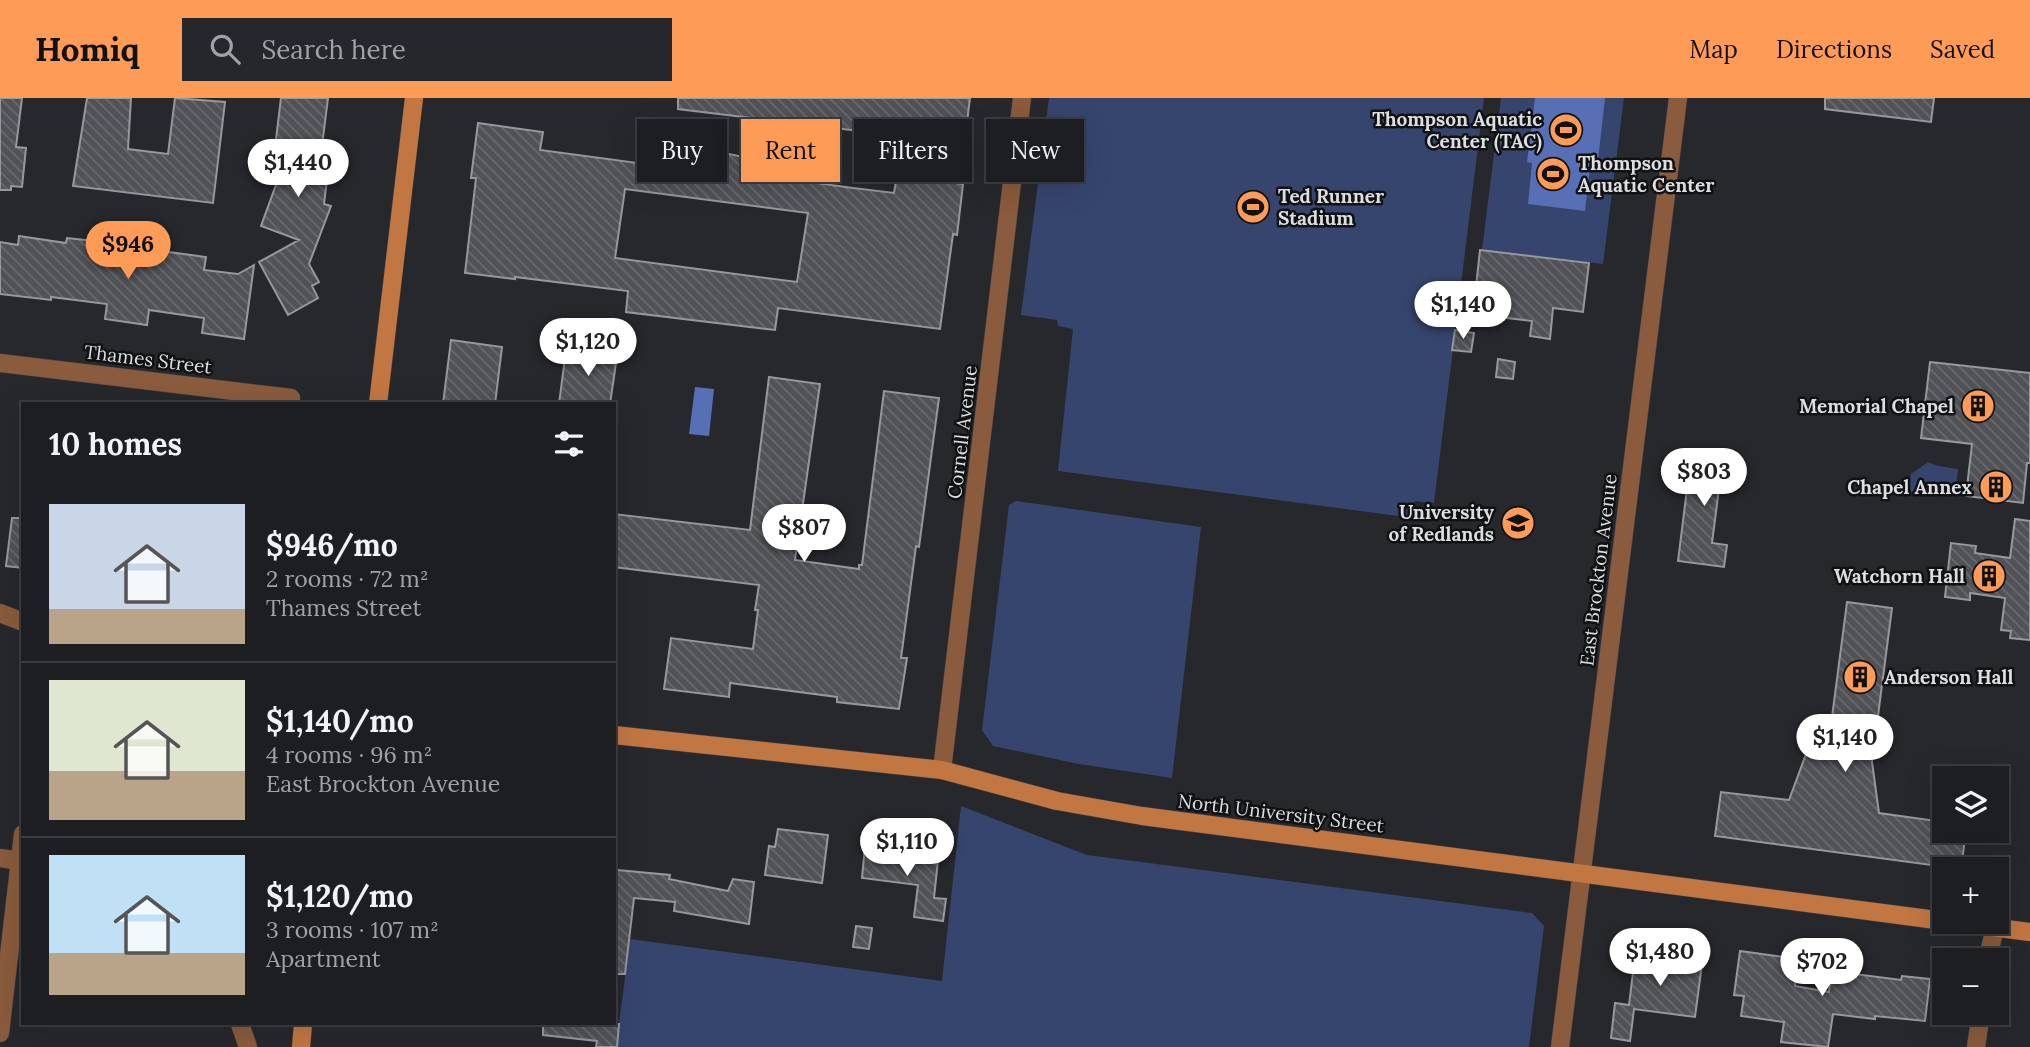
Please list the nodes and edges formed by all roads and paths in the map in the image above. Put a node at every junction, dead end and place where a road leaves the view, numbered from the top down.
1 (414, 98) edge
2 (1022, 98) edge
3 (1678, 98) edge
4 (0, 363) edge
5 (292, 398) dead end
6 (377, 402) edge
7 (0, 613) edge
8 (21, 621) edge
9 (616, 735) edge
10 (942, 771) junction
11 (21, 848) edge
12 (0, 858) edge
13 (19, 861) junction
14 (1582, 874) junction
15 (1932, 919) edge
16 (2009, 930) edge
17 (2030, 932) edge
18 (240, 1025) edge
19 (303, 1025) edge
20 (1979, 1025) edge
21 (0, 1033) edge
22 (248, 1047) edge
23 (301, 1047) edge
24 (1560, 1047) edge
25 (1976, 1047) edge

1 - 6 street
2 - 10 street, Cornell Avenue
3 - 14 street, East Brockton Avenue
4 - 5 street, Thames Street
7 - 8 street
9 - 10 street, North University Street
10 - 14 street, North University Street
11 - 13 street
12 - 13 street
13 - 21 street
14 - 15 street, North University Street
14 - 24 street, East Brockton Avenue
16 - 17 street
18 - 22 street
19 - 23 street
20 - 25 street

